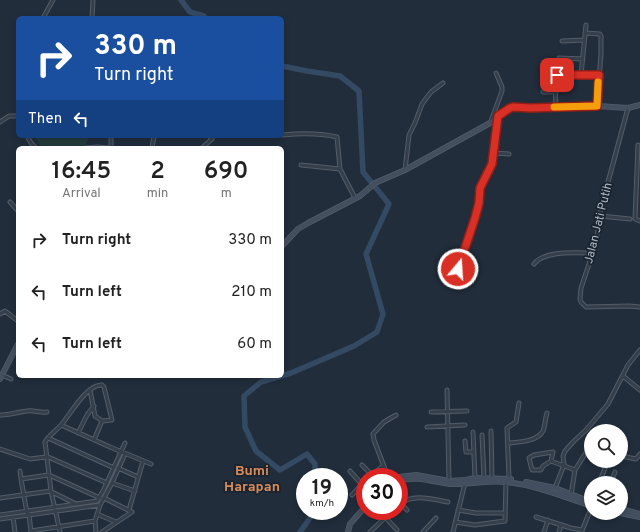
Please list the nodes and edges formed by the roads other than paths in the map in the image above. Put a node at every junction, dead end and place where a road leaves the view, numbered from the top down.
1 (53, 0) edge
2 (93, 0) edge
3 (44, 16) edge
4 (92, 16) edge
5 (586, 26) dead end
6 (585, 33) junction
7 (584, 40) junction
8 (562, 41) dead end
9 (559, 58) dead end
10 (583, 59) junction
11 (496, 73) dead end
12 (557, 75) dead end
13 (582, 75) junction
14 (599, 75) junction
15 (443, 83) dead end
16 (556, 84) dead end
17 (543, 92) dead end
18 (556, 92) junction
19 (640, 105) edge
20 (556, 106) junction
21 (597, 106) junction
22 (628, 108) junction
23 (16, 116) edge
24 (498, 116) junction
25 (0, 122) edge
26 (490, 123) junction
27 (284, 135) edge
28 (638, 145) dead end
29 (494, 152) junction
30 (509, 154) dead end
31 (301, 165) dead end
32 (340, 169) junction
33 (405, 170) junction
34 (358, 197) junction
35 (10, 202) dead end
36 (16, 209) edge
37 (601, 216) junction
38 (630, 219) dead end
39 (640, 221) edge
40 (284, 244) edge
41 (592, 253) junction
42 (534, 264) dead end
43 (458, 269) dead end
44 (640, 307) edge
45 (0, 314) edge
46 (16, 320) edge
47 (16, 348) edge
48 (640, 350) edge
49 (623, 376) junction
50 (1, 377) edge
51 (11, 379) dead end
52 (90, 390) junction
53 (448, 390) dead end
54 (640, 390) edge
55 (519, 403) dead end
56 (94, 406) junction
57 (448, 411) junction
58 (467, 411) dead end
59 (47, 412) dead end
60 (430, 412) dead end
61 (546, 413) dead end
62 (0, 414) edge
63 (396, 415) dead end
64 (102, 421) junction
65 (61, 424) junction
66 (465, 425) dead end
67 (448, 426) junction
68 (427, 427) dead end
69 (491, 431) dead end
70 (473, 432) dead end
71 (78, 433) junction
72 (482, 435) dead end
73 (48, 438) junction
74 (94, 440) junction
75 (465, 441) dead end
76 (125, 443) dead end
77 (508, 443) junction
78 (0, 449) edge
79 (474, 452) junction
80 (123, 453) junction
81 (640, 454) edge
82 (46, 456) junction
83 (584, 456) edge
84 (628, 457) edge
85 (143, 461) junction
86 (551, 461) junction
87 (151, 464) dead end
88 (362, 465) dead end
89 (564, 465) junction
90 (383, 466) joint
91 (116, 468) junction
92 (364, 468) edge
93 (381, 468) edge
94 (575, 470) junction
95 (20, 471) dead end
96 (350, 471) dead end
97 (615, 472) dead end
98 (49, 475) junction
99 (614, 476) edge
100 (138, 477) junction
101 (408, 477) edge
102 (416, 477) junction
103 (356, 478) edge
104 (475, 478) junction
105 (484, 478) junction
106 (492, 478) junction
107 (21, 479) junction
108 (408, 479) edge
109 (449, 480) junction
110 (507, 480) junction
111 (466, 482) junction
112 (107, 483) junction
113 (112, 483) junction
114 (555, 490) junction
115 (135, 491) junction
116 (356, 491) edge
117 (51, 492) junction
118 (23, 495) junction
119 (352, 495) dead end
120 (571, 495) junction
121 (0, 498) edge
122 (100, 498) junction
123 (104, 498) junction
124 (408, 499) edge
125 (584, 500) edge
126 (448, 502) dead end
127 (76, 504) junction
128 (100, 504) junction
129 (584, 504) edge
130 (56, 509) junction
131 (129, 510) junction
132 (458, 510) junction
133 (628, 511) edge
134 (505, 513) junction
135 (28, 514) junction
136 (97, 514) junction
137 (628, 514) edge
138 (0, 515) edge
139 (640, 515) edge
140 (13, 517) junction
141 (536, 517) dead end
142 (356, 518) edge
143 (436, 518) dead end
144 (0, 519) edge
145 (356, 520) edge
146 (382, 520) edge
147 (388, 520) edge
148 (548, 520) junction
149 (586, 520) edge
150 (95, 521) junction
151 (116, 522) junction
152 (455, 522) junction
153 (561, 525) junction
154 (60, 527) junction
155 (349, 530) edge
156 (397, 530) dead end
157 (31, 531) edge
158 (582, 531) edge
159 (15, 532) edge
160 (60, 532) edge
161 (96, 532) edge
162 (102, 532) edge
163 (370, 532) edge
164 (423, 532) edge
165 (453, 532) edge
166 (544, 532) edge
167 (559, 532) edge

1 - 3 street
2 - 4 street
5 - 6 street
6 - 7 street
6 - 14 street
7 - 8 street
7 - 10 street
9 - 10 street
10 - 13 street
11 - 26 street
12 - 13 street
13 - 14 street
14 - 21 street
15 - 33 street
16 - 18 street
17 - 18 street
18 - 20 street
19 - 22 street
20 - 21 street
20 - 24 street
21 - 22 street
22 - 37 street, Jalan Jati Putih
23 - 25 street
24 - 26 street
24 - 29 street
26 - 33 street
27 - 32 street
28 - 39 street
29 - 30 street
29 - 43 street
31 - 32 street
32 - 34 street
33 - 34 street
34 - 40 street
35 - 36 street
37 - 38 street
37 - 41 street, Jalan Jati Putih
41 - 42 street
41 - 44 street, Jalan Jati Putih
45 - 46 street
47 - 50 street
48 - 49 street
49 - 54 street
49 - 89 street
50 - 51 street
52 - 56 street
52 - 64 street
52 - 65 street
53 - 57 street
55 - 77 street
56 - 64 street
56 - 71 street
57 - 58 street
57 - 60 street
57 - 67 street
59 - 62 street
61 - 77 street
63 - 90 street
64 - 74 street
65 - 71 street
65 - 73 street
66 - 67 street
67 - 68 street
67 - 109 street
69 - 106 street
70 - 79 street
71 - 74 street
72 - 105 street
73 - 82 street
73 - 91 street
74 - 80 street
75 - 79 street
76 - 80 street
77 - 110 street
78 - 82 street
79 - 104 street
80 - 85 street
80 - 91 street
81 - 84 street
82 - 98 street
82 - 112 street
83 - 94 street
85 - 87 street
85 - 100 street
86 - 86 street
86 - 89 street
88 - 92 street
89 - 94 street
89 - 114 street
90 - 93 street
91 - 100 street
91 - 112 street
91 - 113 street
94 - 120 street
95 - 107 street
96 - 103 street
97 - 99 street
98 - 107 street
98 - 117 street
98 - 122 street
100 - 115 street
101 - 102 street
102 - 108 street
102 - 109 street
102 - 111 street
104 - 105 street
104 - 111 street
105 - 106 street
106 - 110 street
107 - 118 street
109 - 111 street
110 - 111 street
110 - 114 street
110 - 134 street
111 - 132 street
112 - 122 street
113 - 115 street
113 - 123 street
114 - 120 street
114 - 129 street
115 - 131 street
116 - 119 street
117 - 118 street
117 - 127 street
117 - 130 street
118 - 121 street
118 - 135 street
120 - 125 street
122 - 127 street
123 - 128 street
123 - 131 street
124 - 126 street
127 - 130 street
128 - 130 street
128 - 136 street
130 - 135 street
130 - 154 street
131 - 151 street
132 - 134 street
132 - 152 street
133 - 139 street
134 - 152 street
135 - 138 street
135 - 140 street
135 - 157 street
136 - 150 street
136 - 151 street
137 - 139 street
140 - 144 street
140 - 159 street
141 - 148 street
142 - 155 street
143 - 164 street
145 - 155 street
146 - 163 street
147 - 156 street
148 - 153 street
148 - 166 street
149 - 158 street
150 - 154 street
150 - 161 street
151 - 162 street
152 - 165 street
153 - 158 street
153 - 167 street
154 - 157 street
154 - 160 street

